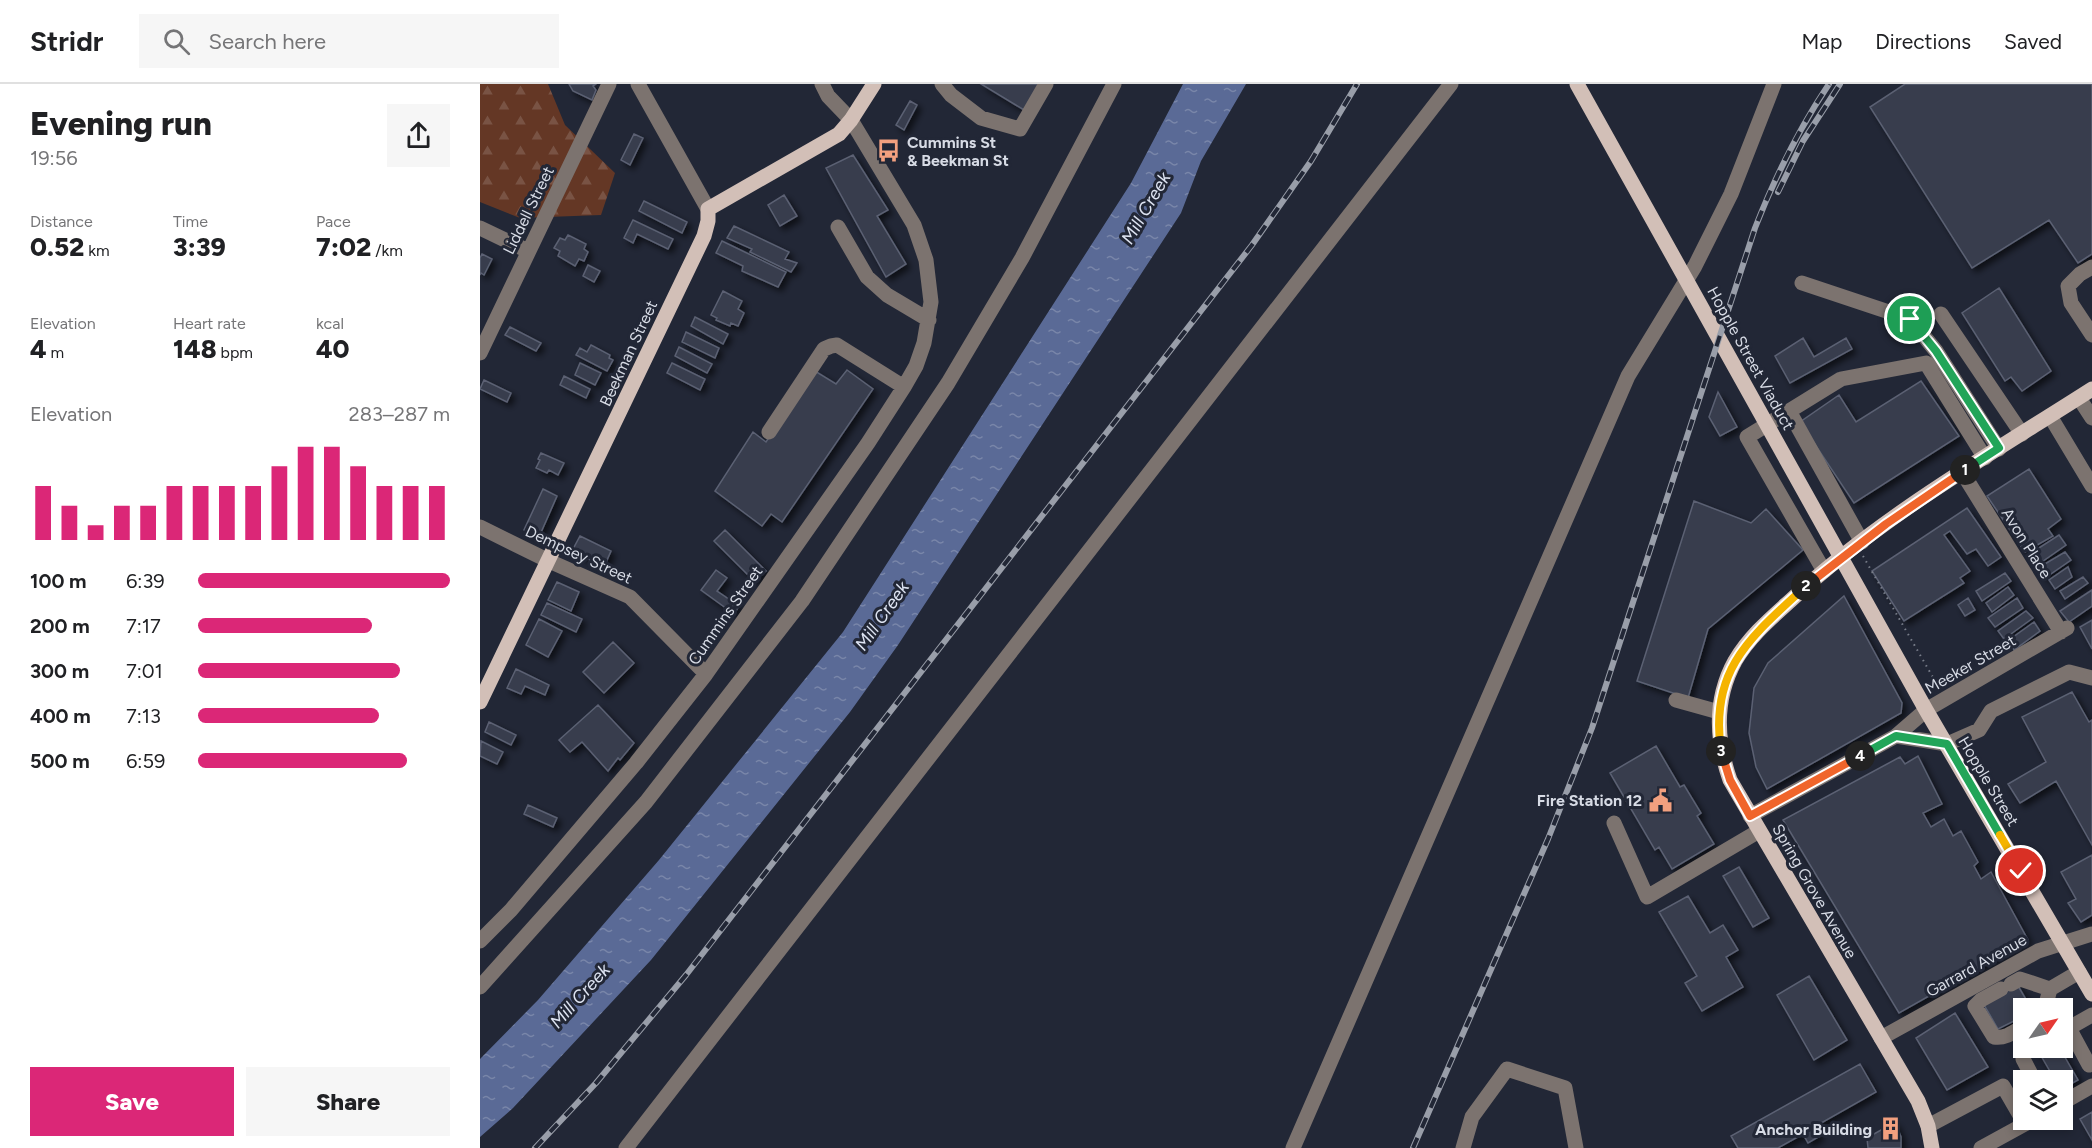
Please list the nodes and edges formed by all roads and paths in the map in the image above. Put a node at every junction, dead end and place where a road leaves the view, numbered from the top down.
1 (609, 84) edge
2 (638, 84) edge
3 (822, 84) edge
4 (874, 84) edge
5 (942, 84) edge
6 (1046, 84) edge
7 (1114, 84) edge
8 (1451, 84) edge
9 (1577, 84) edge
10 (1774, 84) edge
11 (851, 120) junction
12 (708, 209) junction
13 (838, 226) dead end
14 (480, 228) edge
15 (528, 250) junction
16 (2092, 267) edge
17 (1802, 284) dead end
18 (1941, 314) dead end
19 (929, 320) junction
20 (2090, 326) edge
21 (480, 353) edge
22 (904, 387) junction
23 (2085, 394) edge
24 (1789, 411) junction
25 (2050, 416) junction
26 (2092, 418) edge
27 (769, 432) dead end
28 (2022, 434) junction
29 (1999, 448) junction
30 (1985, 458) junction
31 (1962, 472) junction
32 (2092, 486) edge
33 (480, 527) edge
34 (1860, 544) junction
35 (549, 561) junction
36 (1824, 571) junction
37 (2064, 630) joint
38 (1893, 649) joint
39 (706, 674) junction
40 (2092, 678) edge
41 (1937, 684) dead end
42 (1676, 700) dead end
43 (480, 702) edge
44 (1926, 710) junction
45 (1719, 712) junction
46 (1896, 736) junction
47 (1947, 744) junction
48 (1750, 816) junction
49 (1614, 823) dead end
50 (1759, 831) junction
51 (2092, 934) edge
52 (480, 941) edge
53 (2064, 942) junction
54 (2079, 972) junction
55 (480, 987) edge
56 (2050, 989) junction
57 (2092, 994) edge
58 (2048, 998) edge
59 (2092, 1015) edge
60 (2013, 1032) edge
61 (1881, 1038) junction
62 (2089, 1058) edge
63 (2023, 1059) dead end
64 (2029, 1070) edge
65 (2092, 1086) edge
66 (2073, 1097) edge
67 (2013, 1099) edge
68 (1928, 1126) junction
69 (2014, 1130) edge
70 (626, 1148) edge
71 (1293, 1148) edge
72 (1463, 1148) edge
73 (1576, 1148) edge
74 (1932, 1148) edge
75 (1981, 1148) edge

1 - 15 street, Liddell Street
2 - 12 street
3 - 11 street, Cummins Street
4 - 11 main road
5 - 6 street
7 - 55 street
8 - 70 street
9 - 38 main road, Hopple Street Viaduct
10 - 71 street
11 - 12 main road
11 - 19 street, Cummins Street
12 - 35 main road, Beekman Street
13 - 19 street
14 - 15 street
15 - 21 street, Liddell Street
16 - 20 street
17 - 29 street
18 - 28 street
19 - 22 street, Cummins Street
22 - 27 street
22 - 39 street, Cummins Street
23 - 25 main road, Spring Grove Avenue
23 - 26 street
24 - 30 street
24 - 34 street
24 - 36 street
25 - 28 main road, Spring Grove Avenue
25 - 32 street
28 - 29 main road, Spring Grove Avenue
29 - 30 main road, Spring Grove Avenue
30 - 31 main road, Spring Grove Avenue
31 - 34 main road, Spring Grove Avenue
31 - 37 street, Avon Place
33 - 35 street, Dempsey Street
34 - 36 main road, Spring Grove Avenue
34 - 41 path
35 - 39 street, Dempsey Street
35 - 43 main road, Beekman Street
36 - 45 main road, Spring Grove Avenue
37 - 44 street, Meeker Street
38 - 44 main road, Hopple Street
39 - 52 street, Cummins Street
40 - 47 street
42 - 45 street
44 - 46 street, Meeker Street
44 - 47 main road, Hopple Street
45 - 48 main road, Spring Grove Avenue
46 - 47 street
46 - 48 street, Meeker Street
47 - 53 main road, Hopple Street
48 - 50 main road, Spring Grove Avenue
49 - 50 street
50 - 61 main road, Spring Grove Avenue
51 - 53 street, Garrard Avenue
53 - 54 main road, Hopple Street
53 - 61 street, Garrard Avenue
54 - 56 street
54 - 57 main road, Hopple Street
56 - 58 street
56 - 60 street
59 - 62 street
61 - 68 main road, Spring Grove Avenue
63 - 64 street
65 - 66 street
67 - 68 street
68 - 74 main road, Spring Grove Avenue
69 - 75 street
72 - 73 street

